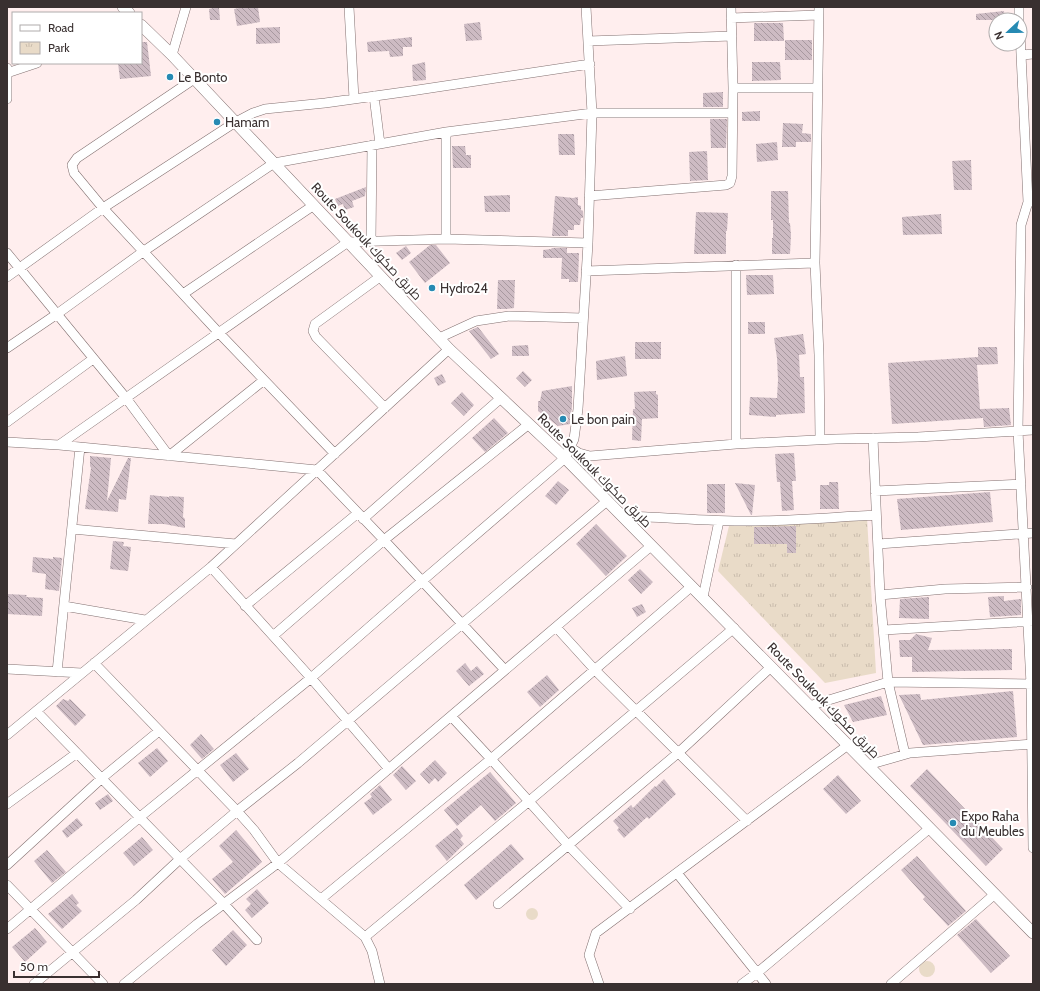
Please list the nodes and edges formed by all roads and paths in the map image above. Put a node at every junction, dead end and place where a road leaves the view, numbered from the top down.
1 (186, 7) edge
2 (349, 7) edge
3 (586, 7) edge
4 (732, 7) edge
5 (819, 11) edge
6 (731, 18) junction
7 (142, 26) edge
8 (732, 36) junction
9 (588, 41) junction
10 (1022, 52) edge
11 (1033, 54) edge
12 (172, 55) junction
13 (1022, 55) junction
14 (34, 64) edge
15 (590, 64) junction
16 (7, 68) edge
17 (7, 73) edge
18 (194, 79) junction
19 (733, 88) junction
20 (817, 88) junction
21 (374, 96) junction
22 (7, 99) edge
23 (354, 99) junction
24 (592, 113) junction
25 (732, 113) junction
26 (234, 123) junction
27 (1029, 125) edge
28 (446, 132) junction
29 (376, 145) junction
30 (274, 163) junction
31 (589, 196) junction
32 (1031, 202) edge
33 (314, 205) junction
34 (103, 208) junction
35 (446, 239) junction
36 (371, 241) junction
37 (348, 242) junction
38 (588, 243) junction
39 (144, 251) junction
40 (7, 253) edge
41 (815, 262) junction
42 (736, 265) junction
43 (20, 267) junction
44 (586, 271) junction
45 (380, 276) junction
46 (7, 277) edge
47 (183, 294) junction
48 (57, 314) junction
49 (583, 318) junction
50 (219, 333) junction
51 (439, 338) junction
52 (7, 348) edge
53 (449, 349) junction
54 (94, 359) junction
55 (264, 380) junction
56 (126, 398) junction
57 (501, 398) junction
58 (385, 408) junction
59 (7, 422) edge
60 (529, 424) junction
61 (1033, 430) edge
62 (1018, 431) junction
63 (872, 438) junction
64 (820, 439) junction
65 (7, 442) edge
66 (736, 444) junction
67 (59, 446) junction
68 (80, 448) junction
69 (570, 448) junction
70 (335, 454) junction
71 (169, 456) junction
72 (566, 458) junction
73 (317, 470) junction
74 (1021, 484) junction
75 (875, 491) junction
76 (607, 501) junction
77 (876, 515) junction
78 (360, 516) junction
79 (622, 516) junction
80 (720, 521) junction
81 (72, 529) junction
82 (1028, 533) edge
83 (384, 540) junction
84 (236, 544) junction
85 (878, 544) junction
86 (651, 546) junction
87 (211, 567) junction
88 (422, 581) junction
89 (692, 586) junction
90 (1027, 586) junction
91 (880, 595) junction
92 (703, 597) junction
93 (64, 606) junction
94 (245, 606) junction
95 (145, 620) junction
96 (1031, 621) edge
97 (462, 624) junction
98 (556, 627) junction
99 (734, 628) junction
100 (884, 630) junction
101 (273, 636) junction
102 (94, 663) junction
103 (771, 667) junction
104 (7, 669) edge
105 (505, 670) junction
106 (595, 670) junction
107 (57, 672) junction
108 (82, 673) junction
109 (311, 678) junction
110 (888, 682) junction
111 (1032, 684) edge
112 (809, 706) junction
113 (36, 711) junction
114 (636, 711) junction
115 (451, 716) junction
116 (347, 720) junction
117 (159, 731) junction
118 (7, 735) edge
119 (1032, 744) edge
120 (848, 745) junction
121 (77, 753) junction
122 (678, 753) junction
123 (905, 754) junction
124 (491, 759) junction
125 (868, 765) junction
126 (389, 769) junction
127 (198, 771) junction
128 (102, 778) junction
129 (528, 802) junction
130 (7, 804) edge
131 (1033, 808) edge
132 (236, 811) junction
133 (140, 817) junction
134 (747, 820) junction
135 (930, 828) junction
136 (568, 845) junction
137 (1033, 848) edge
138 (180, 859) junction
139 (278, 863) junction
140 (7, 865) edge
141 (677, 873) junction
142 (7, 885) edge
143 (995, 894) junction
144 (321, 899) junction
145 (224, 904) junction
146 (498, 904) dead end
147 (31, 909) junction
148 (630, 909) junction
149 (7, 929) edge
150 (1033, 933) edge
151 (365, 937) junction
152 (257, 940) dead end
153 (72, 952) junction
154 (757, 973) junction
155 (34, 984) edge
156 (103, 984) edge
157 (124, 984) edge
158 (380, 984) edge
159 (599, 984) edge
160 (742, 984) edge
161 (766, 984) edge
162 (891, 984) edge

1 - 12 street
2 - 23 street
3 - 9 street
4 - 6 street
5 - 6 street
5 - 20 street
6 - 8 street
7 - 12 street, Route Soukouk طريق صكوك
8 - 9 street
8 - 19 street
9 - 15 street
10 - 13 street
11 - 13 street
12 - 18 street, Route Soukouk طريق صكوك
13 - 27 street
14 - 17 street
15 - 21 street
15 - 24 street
16 - 17 street
17 - 22 street
18 - 26 street, Route Soukouk طريق صكوك
18 - 34 street
19 - 20 street
19 - 25 street
20 - 41 street
21 - 23 street
21 - 29 street
23 - 26 street
24 - 25 street
24 - 28 street
24 - 31 street
25 - 31 street
26 - 30 street, Route Soukouk طريق صكوك
26 - 34 street
27 - 32 street
28 - 29 street
28 - 35 street
29 - 30 street
29 - 36 street
30 - 33 street, Route Soukouk طريق صكوك
30 - 39 street
31 - 38 street
32 - 62 street
33 - 37 street, Route Soukouk طريق صكوك
33 - 47 street
34 - 39 street
34 - 43 street
35 - 36 street
35 - 38 street
36 - 37 street
37 - 45 street, Route Soukouk طريق صكوك
37 - 50 street
38 - 44 street
39 - 47 street
39 - 48 street
40 - 43 street
41 - 42 street
41 - 64 street
42 - 44 street
42 - 66 street
43 - 46 street
43 - 48 street
44 - 49 street
45 - 51 street, Route Soukouk طريق صكوك
45 - 58 street
47 - 50 street
48 - 52 street
48 - 54 street
49 - 51 street
49 - 69 street
50 - 55 street
50 - 56 street
51 - 53 street, Route Soukouk طريق صكوك
53 - 57 street, Route Soukouk طريق صكوك
53 - 58 street
54 - 56 street
54 - 59 street
55 - 70 street
55 - 71 street
56 - 67 street
56 - 71 street
57 - 60 street, Route Soukouk طريق صكوك
57 - 78 street
58 - 70 street
60 - 72 street, Route Soukouk طريق صكوك
60 - 83 street
61 - 62 street
62 - 63 street
62 - 74 street
63 - 64 street
63 - 75 street
64 - 66 street
65 - 67 street
66 - 69 street
67 - 68 street
68 - 71 street
68 - 81 street
69 - 72 street
70 - 73 street
71 - 73 street
72 - 76 street, Route Soukouk طريق صكوك
72 - 88 street
73 - 78 street
73 - 84 street
74 - 75 street
74 - 82 street
75 - 77 street
76 - 79 street, Route Soukouk طريق صكوك
76 - 97 street
77 - 80 street
77 - 85 street
78 - 83 street
78 - 94 street
79 - 80 street
79 - 86 street, Route Soukouk طريق صكوك
80 - 92 street
81 - 84 street
81 - 93 street
82 - 85 street
82 - 90 street
83 - 88 street
83 - 101 street
84 - 87 street
85 - 91 street
86 - 89 street, Route Soukouk طريق صكوك
86 - 98 street
87 - 94 street
87 - 95 street
88 - 97 street
88 - 109 street
89 - 92 street, Route Soukouk طريق صكوك
89 - 106 street
90 - 91 street
90 - 96 street
91 - 100 street
92 - 99 street, Route Soukouk طريق صكوك
93 - 95 street
93 - 107 street
94 - 101 street
95 - 102 street
96 - 100 street
96 - 111 street
97 - 105 street
97 - 116 street
98 - 105 street
98 - 106 street
99 - 103 street, Route Soukouk طريق صكوك
99 - 114 street
100 - 110 street
101 - 109 street
102 - 108 street
102 - 117 street
103 - 112 street, Route Soukouk طريق صكوك
103 - 122 street
104 - 107 street
105 - 115 street
106 - 114 street
106 - 124 street
107 - 108 street
108 - 113 street
109 - 116 street
109 - 127 street
110 - 111 street
110 - 112 street
110 - 123 street
111 - 119 street
112 - 120 street, Route Soukouk طريق صكوك
113 - 118 street
113 - 121 street
114 - 122 street
114 - 129 street
115 - 124 street
115 - 126 street
116 - 126 street
116 - 132 street
117 - 127 street
117 - 128 street
119 - 123 street
119 - 131 street
120 - 125 street, Route Soukouk طريق صكوك
120 - 134 street
121 - 128 street
121 - 130 street
122 - 134 street
122 - 136 street
123 - 125 street
124 - 129 street
124 - 144 street
125 - 135 street, Route Soukouk طريق صكوك
126 - 139 street
127 - 132 street
127 - 133 street
128 - 133 street
128 - 140 street
129 - 136 street
129 - 151 street
131 - 137 street
132 - 138 street
132 - 139 street
133 - 138 street
133 - 147 street
134 - 141 street
135 - 143 street, Route Soukouk طريق صكوك
135 - 154 street
136 - 146 street
136 - 148 street
138 - 145 street
138 - 153 street
139 - 144 street
139 - 145 street
141 - 148 street
141 - 154 street
142 - 147 street
143 - 150 street, Route Soukouk طريق صكوك
143 - 162 street
144 - 151 street
145 - 152 street
145 - 157 street
147 - 149 street
147 - 153 street
148 - 159 street
151 - 158 street
153 - 155 street
153 - 156 street
154 - 160 street
154 - 161 street

